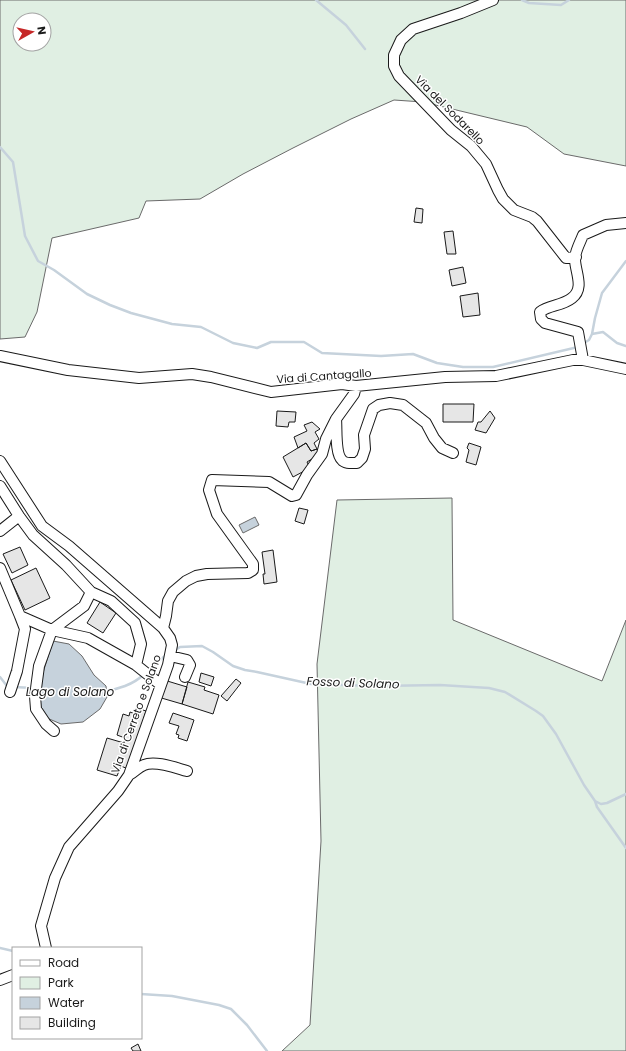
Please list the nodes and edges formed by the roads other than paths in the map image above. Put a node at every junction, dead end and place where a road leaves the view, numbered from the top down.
1 (493, 0) edge
2 (626, 223) edge
3 (576, 257) junction
4 (0, 356) edge
5 (583, 360) junction
6 (626, 369) edge
7 (356, 386) junction
8 (336, 419) junction
9 (453, 453) dead end
10 (0, 461) edge
11 (0, 486) edge
12 (19, 516) junction
13 (0, 530) edge
14 (0, 568) edge
15 (91, 592) junction
16 (20, 616) junction
17 (163, 628) junction
18 (52, 630) junction
19 (170, 656) junction
20 (136, 665) junction
21 (185, 677) dead end
22 (161, 685) junction
23 (10, 692) dead end
24 (54, 731) dead end
25 (187, 771) dead end
26 (129, 775) junction
27 (46, 947) edge
28 (12, 974) edge
29 (0, 980) edge

1 - 3 street, Via del Sodarello
2 - 3 street
3 - 5 street
4 - 7 street, Via di Cantagallo
5 - 6 street, Via di Cantagallo
5 - 7 street, Via di Cantagallo
7 - 8 street
8 - 9 street
8 - 17 street
10 - 17 street, Via di Cerreto e Solano
11 - 12 street
12 - 13 street
12 - 15 street
14 - 16 street
15 - 18 street
15 - 20 street
16 - 18 street
16 - 23 street
17 - 19 street, Via di Cerreto e Solano
18 - 20 street
18 - 24 street
19 - 21 street
19 - 22 street, Via di Cerreto e Solano
20 - 22 street
22 - 26 street, Via di Cerreto e Solano
25 - 26 street
26 - 27 street, Via di Cerreto e Solano
28 - 29 street

